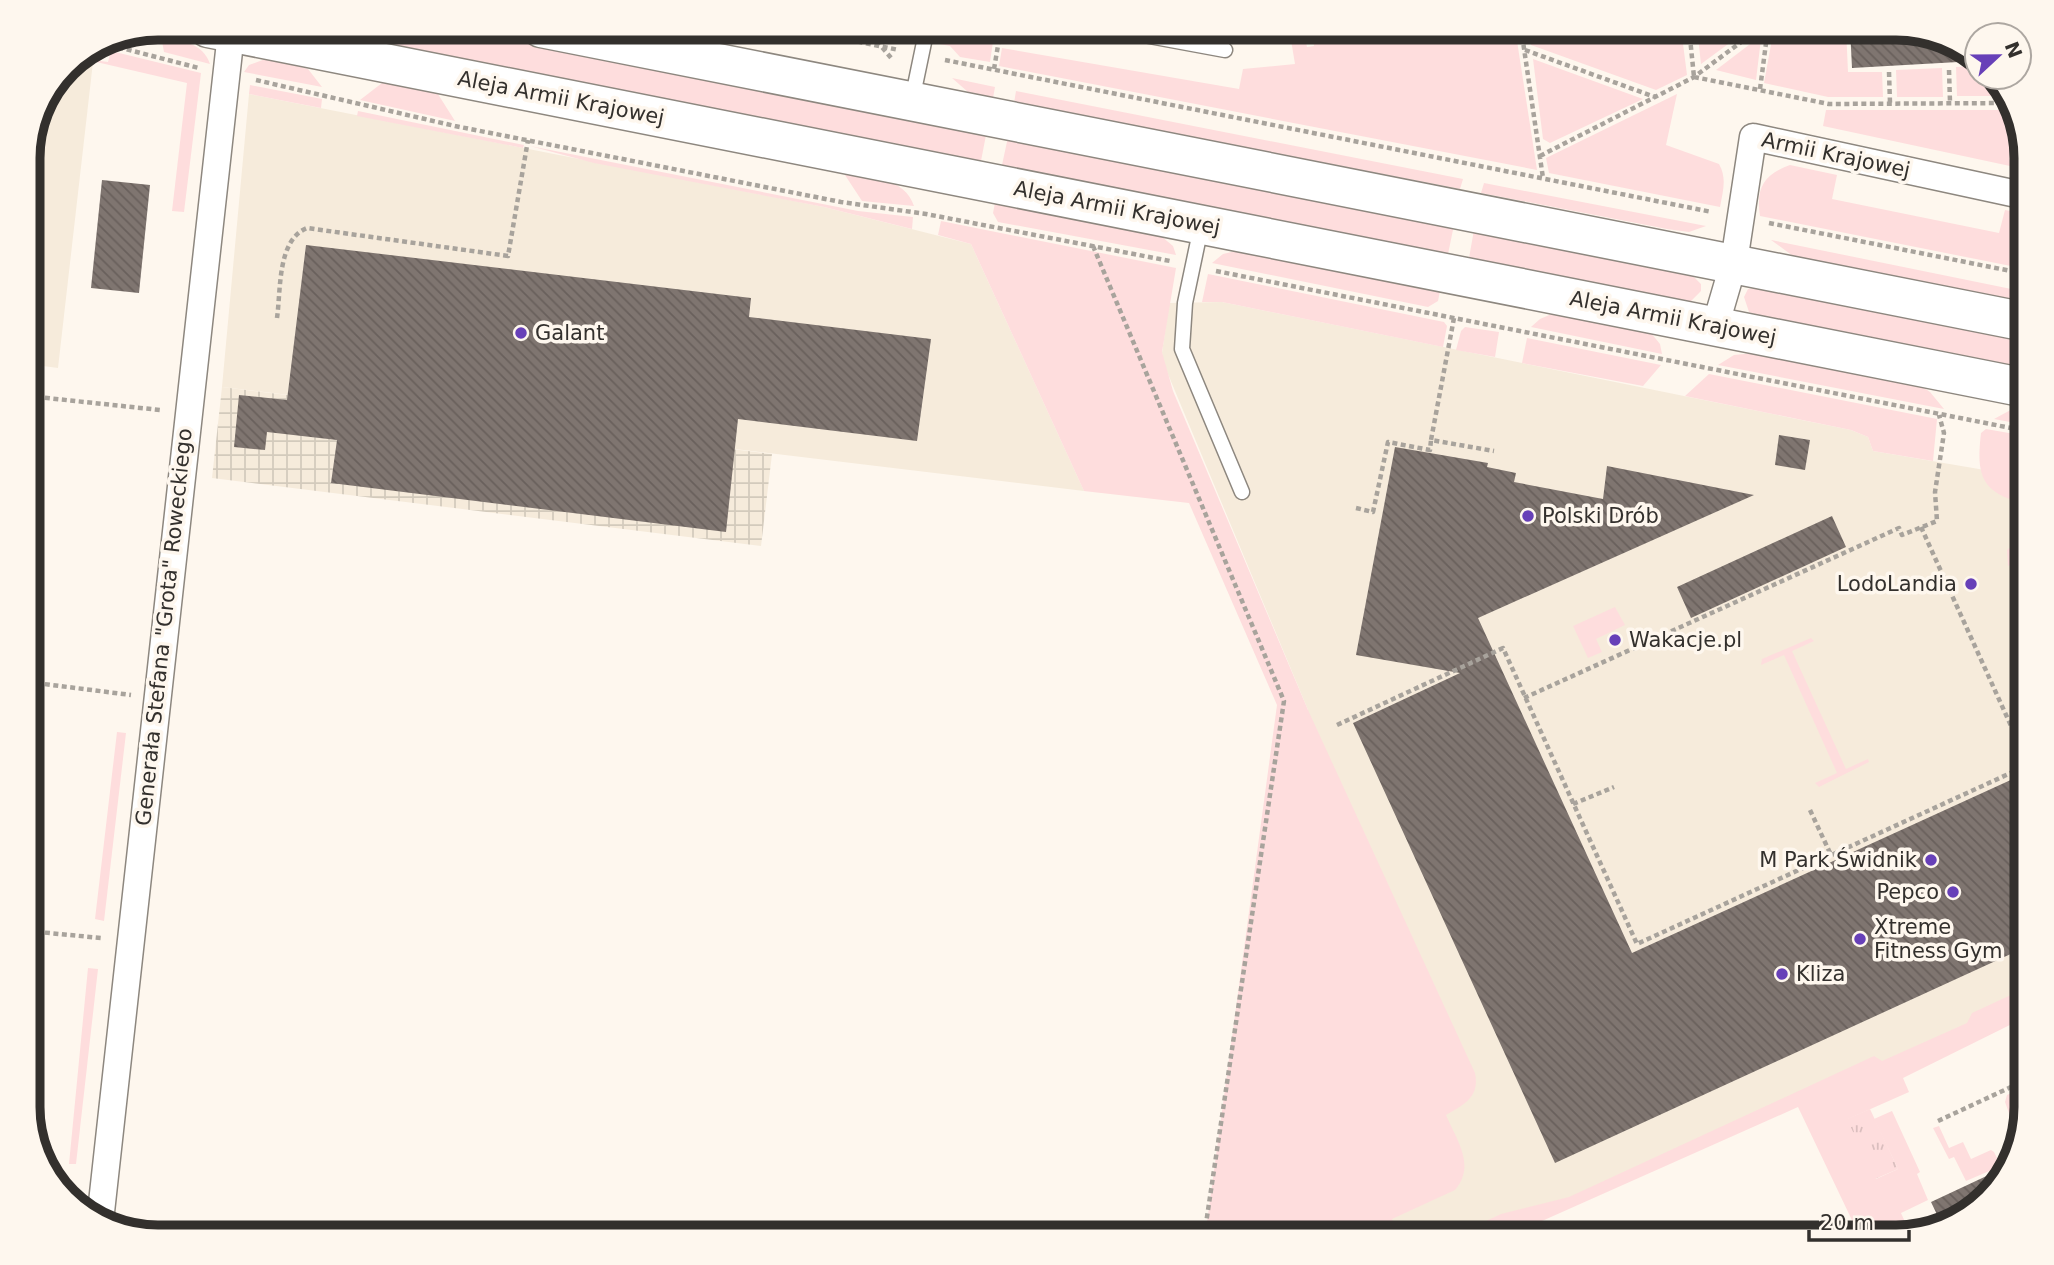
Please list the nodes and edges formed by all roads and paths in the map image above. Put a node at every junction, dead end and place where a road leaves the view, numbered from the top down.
1 (220, 40) edge
2 (269, 40) edge
3 (602, 40) edge
4 (849, 40) edge
5 (924, 40) edge
6 (999, 40) edge
7 (1171, 40) edge
8 (1523, 40) edge
9 (1690, 40) edge
10 (1744, 40) edge
11 (1766, 40) edge
12 (120, 47) edge
13 (1225, 50) dead end
14 (1524, 50) junction
15 (921, 55) junction
16 (994, 69) junction
17 (1949, 70) dead end
18 (1889, 72) dead end
19 (225, 74) junction
20 (1694, 77) junction
21 (1760, 89) junction
22 (1655, 97) junction
23 (912, 101) junction
24 (1999, 101) edge
25 (1950, 102) junction
26 (1891, 103) junction
27 (528, 139) junction
28 (1540, 156) junction
29 (1543, 178) junction
30 (2013, 184) edge
31 (1739, 218) junction
32 (1201, 225) junction
33 (1093, 245) junction
34 (1734, 262) junction
35 (1193, 266) junction
36 (2013, 271) edge
37 (277, 318) dead end
38 (1454, 318) junction
39 (2013, 319) edge
40 (1716, 327) junction
41 (2013, 385) edge
42 (41, 397) edge
43 (188, 413) junction
44 (1938, 414) junction
45 (2013, 429) edge
46 (1431, 440) junction
47 (1494, 452) dead end
48 (1242, 492) dead end
49 (1356, 508) dead end
50 (1921, 527) junction
51 (41, 684) edge
52 (156, 698) junction
53 (1524, 698) junction
54 (1337, 725) dead end
55 (2014, 732) edge
56 (2014, 772) edge
57 (1614, 788) dead end
58 (1573, 804) junction
59 (1810, 810) dead end
60 (1831, 855) junction
61 (41, 931) edge
62 (130, 940) junction
63 (2014, 1086) edge
64 (1938, 1121) dead end
65 (101, 1210) edge
66 (1206, 1225) edge

1 - 19 street, Generała Stefana "Grota" Roweckiego
2 - 32 street, Aleja Armii Krajowej
3 - 23 street
4 - 15 path
5 - 15 lane
6 - 16 path
7 - 13 lane
8 - 14 path
9 - 20 path
10 - 20 path
11 - 21 path
12 - 19 path
14 - 22 path
14 - 28 path
15 - 16 path
15 - 23 lane
16 - 29 path
17 - 25 path
18 - 26 path
19 - 27 path
19 - 43 street, Generała Stefana "Grota" Roweckiego
20 - 21 path
20 - 22 path
21 - 26 path
22 - 28 path
23 - 34 street
24 - 25 path
25 - 26 path
27 - 33 path
27 - 37 path
28 - 29 path
29 - 31 path
30 - 31 street, Armii Krajowej
31 - 34 street, Armii Krajowej
31 - 36 path
32 - 35 lane
32 - 40 street, Aleja Armii Krajowej
33 - 35 path
33 - 66 path
34 - 39 street
34 - 40 street, Armii Krajowej
35 - 38 path
35 - 48 lane
38 - 44 path
38 - 46 path
40 - 41 street, Aleja Armii Krajowej
42 - 43 path
43 - 52 street, Generała Stefana "Grota" Roweckiego
44 - 45 path
44 - 50 path
46 - 47 path
46 - 49 path
50 - 53 path
50 - 55 path
51 - 52 path
52 - 62 street, Generała Stefana "Grota" Roweckiego
53 - 54 path
53 - 58 path
56 - 60 path
57 - 58 path
58 - 60 path
59 - 60 path
61 - 62 path
62 - 65 street, Generała Stefana "Grota" Roweckiego
63 - 64 path

